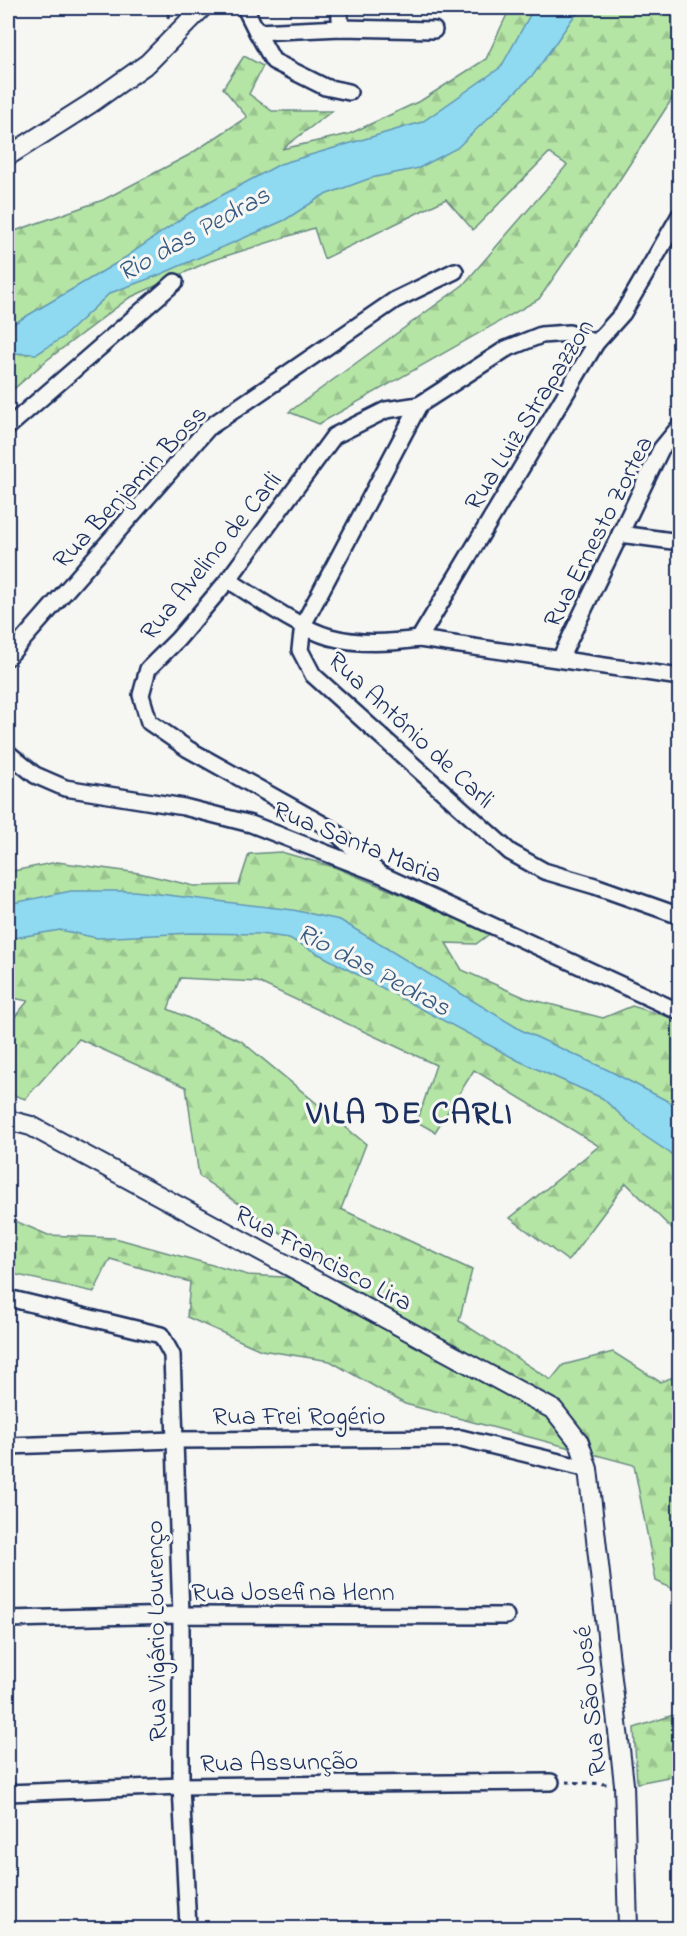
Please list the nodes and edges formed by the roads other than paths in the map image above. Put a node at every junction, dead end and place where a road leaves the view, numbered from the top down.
1 (202, 8) edge
2 (245, 8) edge
3 (339, 8) edge
4 (341, 28) junction
5 (434, 30) dead end
6 (257, 32) junction
7 (349, 92) dead end
8 (8, 156) edge
9 (680, 215) edge
10 (455, 271) dead end
11 (176, 282) dead end
12 (596, 343) junction
13 (419, 405) junction
14 (680, 426) edge
15 (8, 428) edge
16 (620, 534) junction
17 (680, 542) edge
18 (228, 580) junction
19 (303, 625) junction
20 (419, 639) junction
21 (8, 657) edge
22 (560, 658) junction
23 (680, 677) edge
24 (8, 753) edge
25 (380, 874) junction
26 (680, 916) edge
27 (680, 1012) edge
28 (8, 1120) edge
29 (8, 1298) edge
30 (174, 1440) junction
31 (8, 1446) edge
32 (588, 1469) junction
33 (181, 1615) junction
34 (506, 1616) dead end
35 (8, 1618) edge
36 (551, 1782) road end
37 (182, 1786) junction
38 (8, 1793) edge
39 (188, 1929) edge
40 (628, 1929) edge

1 - 8 street
2 - 6 street
3 - 4 street
4 - 5 street
4 - 6 street
6 - 7 street
9 - 12 street, Rua Luiz Strapazzon
10 - 21 street, Rua Benjamin Boss
11 - 15 street
12 - 13 street, Rua Avelino de Carli
12 - 20 street, Rua Luiz Strapazzon
13 - 18 street, Rua Avelino de Carli
13 - 19 street, Rua Antônio de Carli
14 - 16 street, Rua Ernesto Zortea
16 - 17 street
16 - 22 street, Rua Ernesto Zortea
18 - 19 street
18 - 25 street, Rua Avelino de Carli
19 - 20 street
19 - 26 street, Rua Antônio de Carli
20 - 22 street
22 - 23 street
24 - 25 street, Rua Santa Maria
25 - 27 street, Rua Santa Maria
28 - 32 street, Rua Francisco Lira
29 - 30 street, Rua Vigário Lourenço
30 - 31 street, Rua Frei Rogério
30 - 32 street, Rua Frei Rogério
30 - 33 street, Rua Vigário Lourenço
32 - 40 street, Rua São José
33 - 34 street, Rua Josefina Henn
33 - 35 street, Rua Josefina Henn
33 - 37 street, Rua Vigário Lourenço
36 - 37 street, Rua Assunção
37 - 38 street, Rua Assunção
37 - 39 street, Rua Vigário Lourenço

